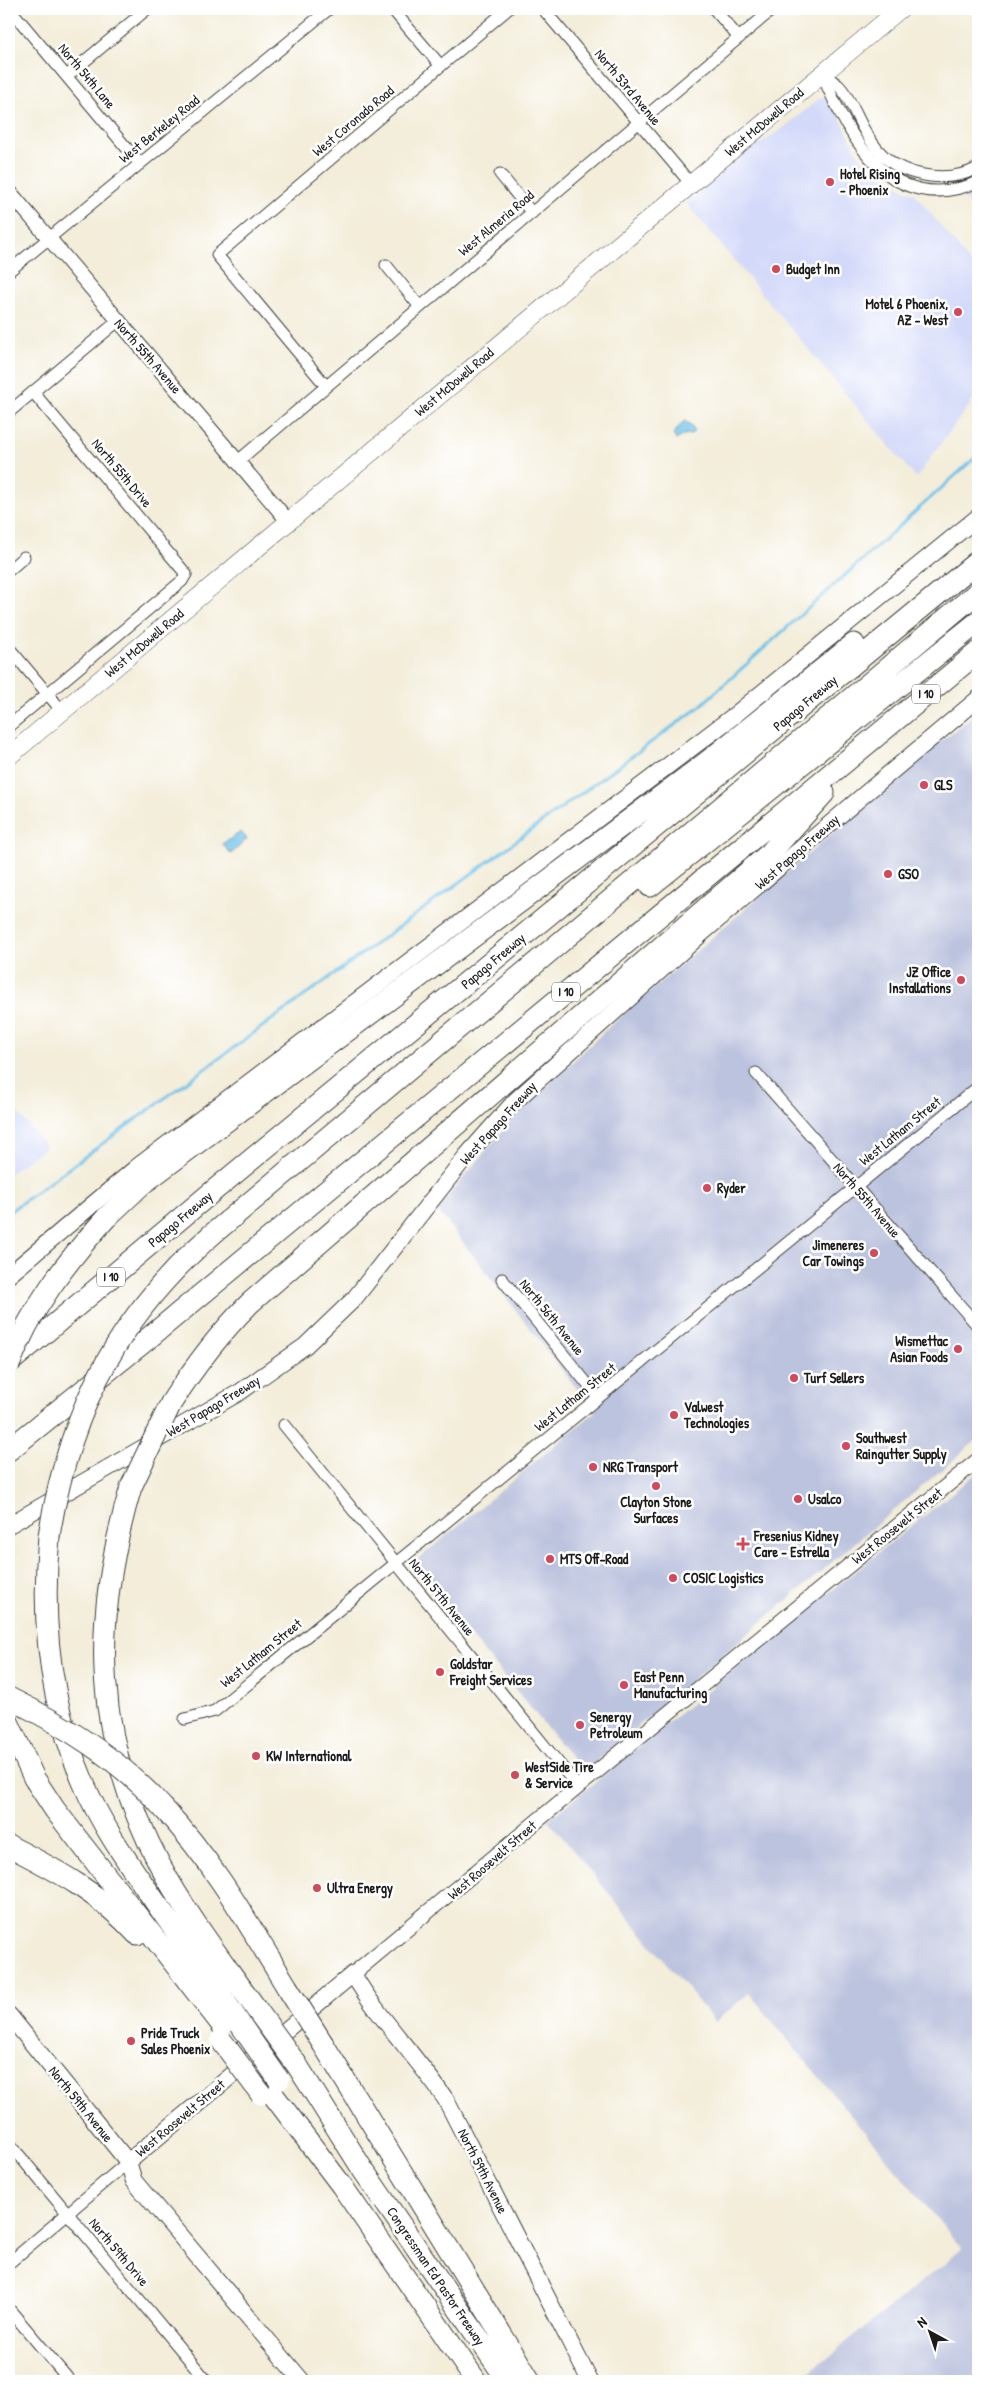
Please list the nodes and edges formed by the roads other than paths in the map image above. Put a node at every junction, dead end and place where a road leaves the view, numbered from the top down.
1 (10, 9) edge
2 (147, 9) edge
3 (329, 9) edge
4 (392, 9) edge
5 (508, 9) edge
6 (543, 9) edge
7 (714, 9) edge
8 (773, 9) edge
9 (900, 9) edge
10 (739, 38) junction
11 (441, 66) junction
12 (822, 74) junction
13 (67, 76) junction
14 (638, 123) junction
15 (140, 164) junction
16 (978, 168) edge
17 (500, 174) dead end
18 (908, 178) junction
19 (978, 182) edge
20 (691, 184) junction
21 (9, 191) edge
22 (532, 212) junction
23 (48, 238) junction
24 (386, 265) dead end
25 (9, 271) edge
26 (420, 307) junction
27 (118, 321) junction
28 (326, 386) junction
29 (33, 392) junction
30 (9, 412) edge
31 (238, 461) junction
32 (978, 516) edge
33 (288, 521) junction
34 (24, 557) dead end
35 (978, 561) edge
36 (9, 570) edge
37 (186, 574) joint
38 (940, 592) junction
39 (978, 592) edge
40 (978, 622) edge
41 (9, 648) edge
42 (978, 652) edge
43 (47, 694) junction
44 (978, 700) edge
45 (62, 712) junction
46 (9, 726) edge
47 (874, 737) junction
48 (9, 756) edge
49 (756, 1073) dead end
50 (978, 1087) edge
51 (854, 1187) junction
52 (212, 1192) junction
53 (231, 1224) junction
54 (9, 1275) edge
55 (502, 1279) dead end
56 (978, 1326) edge
57 (9, 1350) edge
58 (9, 1364) edge
59 (598, 1397) junction
60 (284, 1425) dead end
61 (9, 1450) edge
62 (978, 1460) edge
63 (9, 1525) edge
64 (395, 1562) junction
65 (9, 1698) edge
66 (185, 1719) dead end
67 (9, 1724) edge
68 (578, 1787) junction
69 (9, 1846) edge
70 (353, 1974) junction
71 (9, 2015) edge
72 (239, 2025) junction
73 (279, 2080) junction
74 (9, 2143) edge
75 (128, 2162) junction
76 (67, 2214) junction
77 (9, 2263) edge
78 (9, 2309) edge
79 (296, 2379) edge
80 (70, 2381) edge
81 (207, 2381) edge
82 (476, 2381) edge
83 (508, 2381) edge
84 (530, 2381) edge
85 (590, 2381) edge

1 - 13 street, North 54th Lane
2 - 13 street
3 - 15 street, West Berkeley Road
4 - 11 street
5 - 11 street, West Coronado Road
6 - 14 street, North 53rd Avenue
7 - 10 street
8 - 10 street, West Almeria Road
9 - 12 main road, West McDowell Road
10 - 14 street, West Almeria Road
11 - 28 street, West Coronado Road
12 - 18 street
12 - 20 main road, West McDowell Road
13 - 15 street, North 54th Lane
14 - 20 street, North 53rd Avenue
14 - 22 street, West Almeria Road
15 - 23 street, West Berkeley Road
16 - 18 street
17 - 22 street
18 - 19 street
20 - 33 main road, West McDowell Road
21 - 23 street, North 55th Avenue
22 - 26 street, West Almeria Road
23 - 25 street, West Berkeley Road
23 - 27 street, North 55th Avenue
24 - 26 street
26 - 28 street, West Almeria Road
27 - 29 street
27 - 31 street, North 55th Avenue
28 - 31 street, West Almeria Road
29 - 30 street
29 - 37 street, North 55th Drive
31 - 33 street, North 55th Avenue
32 - 54 main road
33 - 45 main road, West McDowell Road
34 - 36 street
35 - 38 highway, Papago Freeway / I 10
37 - 43 street, West McDowell Road
38 - 52 highway, Papago Freeway / I 10
38 - 58 highway, bridge
39 - 53 highway
40 - 53 highway
41 - 43 street
42 - 47 highway, I 10
43 - 45 street
43 - 46 street, West McDowell Road
44 - 63 main road, West Papago Freeway
45 - 48 main road, West McDowell Road
47 - 61 highway, I 10
47 - 72 highway, bridge
49 - 51 street, North 55th Avenue
50 - 51 street, West Latham Street
51 - 56 street, North 55th Avenue
51 - 59 street, West Latham Street
52 - 57 highway
52 - 58 highway, Papago Freeway / I 10
53 - 72 highway
55 - 59 street, North 56th Avenue
59 - 64 street, West Latham Street
60 - 64 street, North 57th Avenue
62 - 68 street, West Roosevelt Street
64 - 66 street, West Latham Street
64 - 68 street, North 57th Avenue
65 - 84 highway, bridge
67 - 72 highway
68 - 70 street, West Roosevelt Street
69 - 72 highway
70 - 75 main road, West Roosevelt Street
70 - 85 main road, North 59th Avenue
71 - 75 main road, North 59th Avenue
72 - 73 highway, bridge
73 - 82 highway, Congressman Ed Pastor Freeway
73 - 83 highway, Congressman Ed Pastor Freeway
74 - 76 street, North 59th Drive
75 - 76 street, West Roosevelt Street
75 - 79 main road, North 59th Avenue
76 - 77 street, West Roosevelt Street
76 - 81 street, North 59th Drive
78 - 80 street

